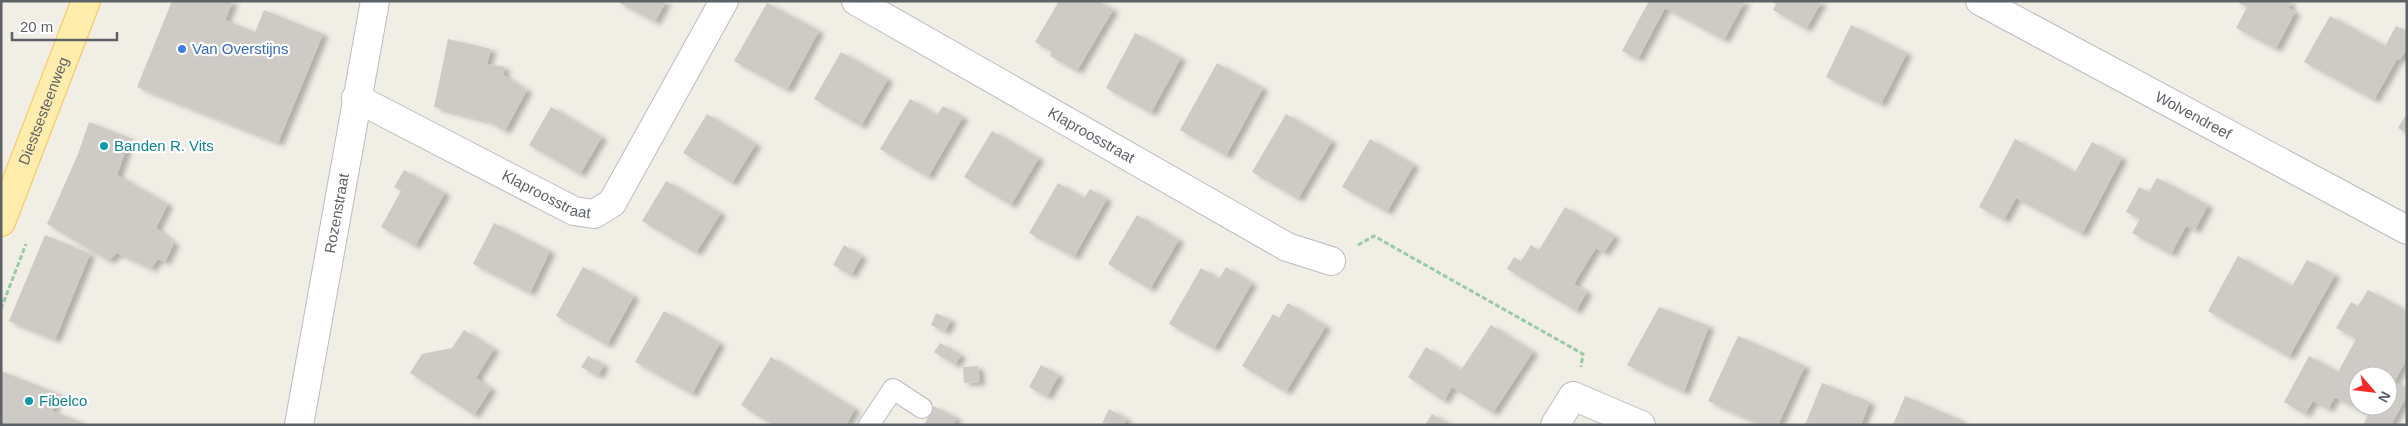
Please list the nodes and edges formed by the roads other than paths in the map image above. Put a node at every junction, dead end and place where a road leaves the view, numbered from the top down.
1 (86, 1) edge
2 (375, 1) edge
3 (724, 1) edge
4 (856, 1) edge
5 (1980, 1) edge
6 (356, 98) junction
7 (1, 222) edge
8 (2407, 230) edge
9 (1331, 261) road end
10 (922, 408) dead end
11 (299, 425) edge
12 (869, 425) edge
13 (1555, 425) edge
14 (1641, 425) edge

1 - 7 main road, Diestsesteenweg
2 - 6 street, Rozenstraat
3 - 6 street, Klaproosstraat
4 - 9 street, Klaproosstraat
5 - 8 street, Wolvendreef
6 - 11 street, Rozenstraat
10 - 12 lane
13 - 14 street

